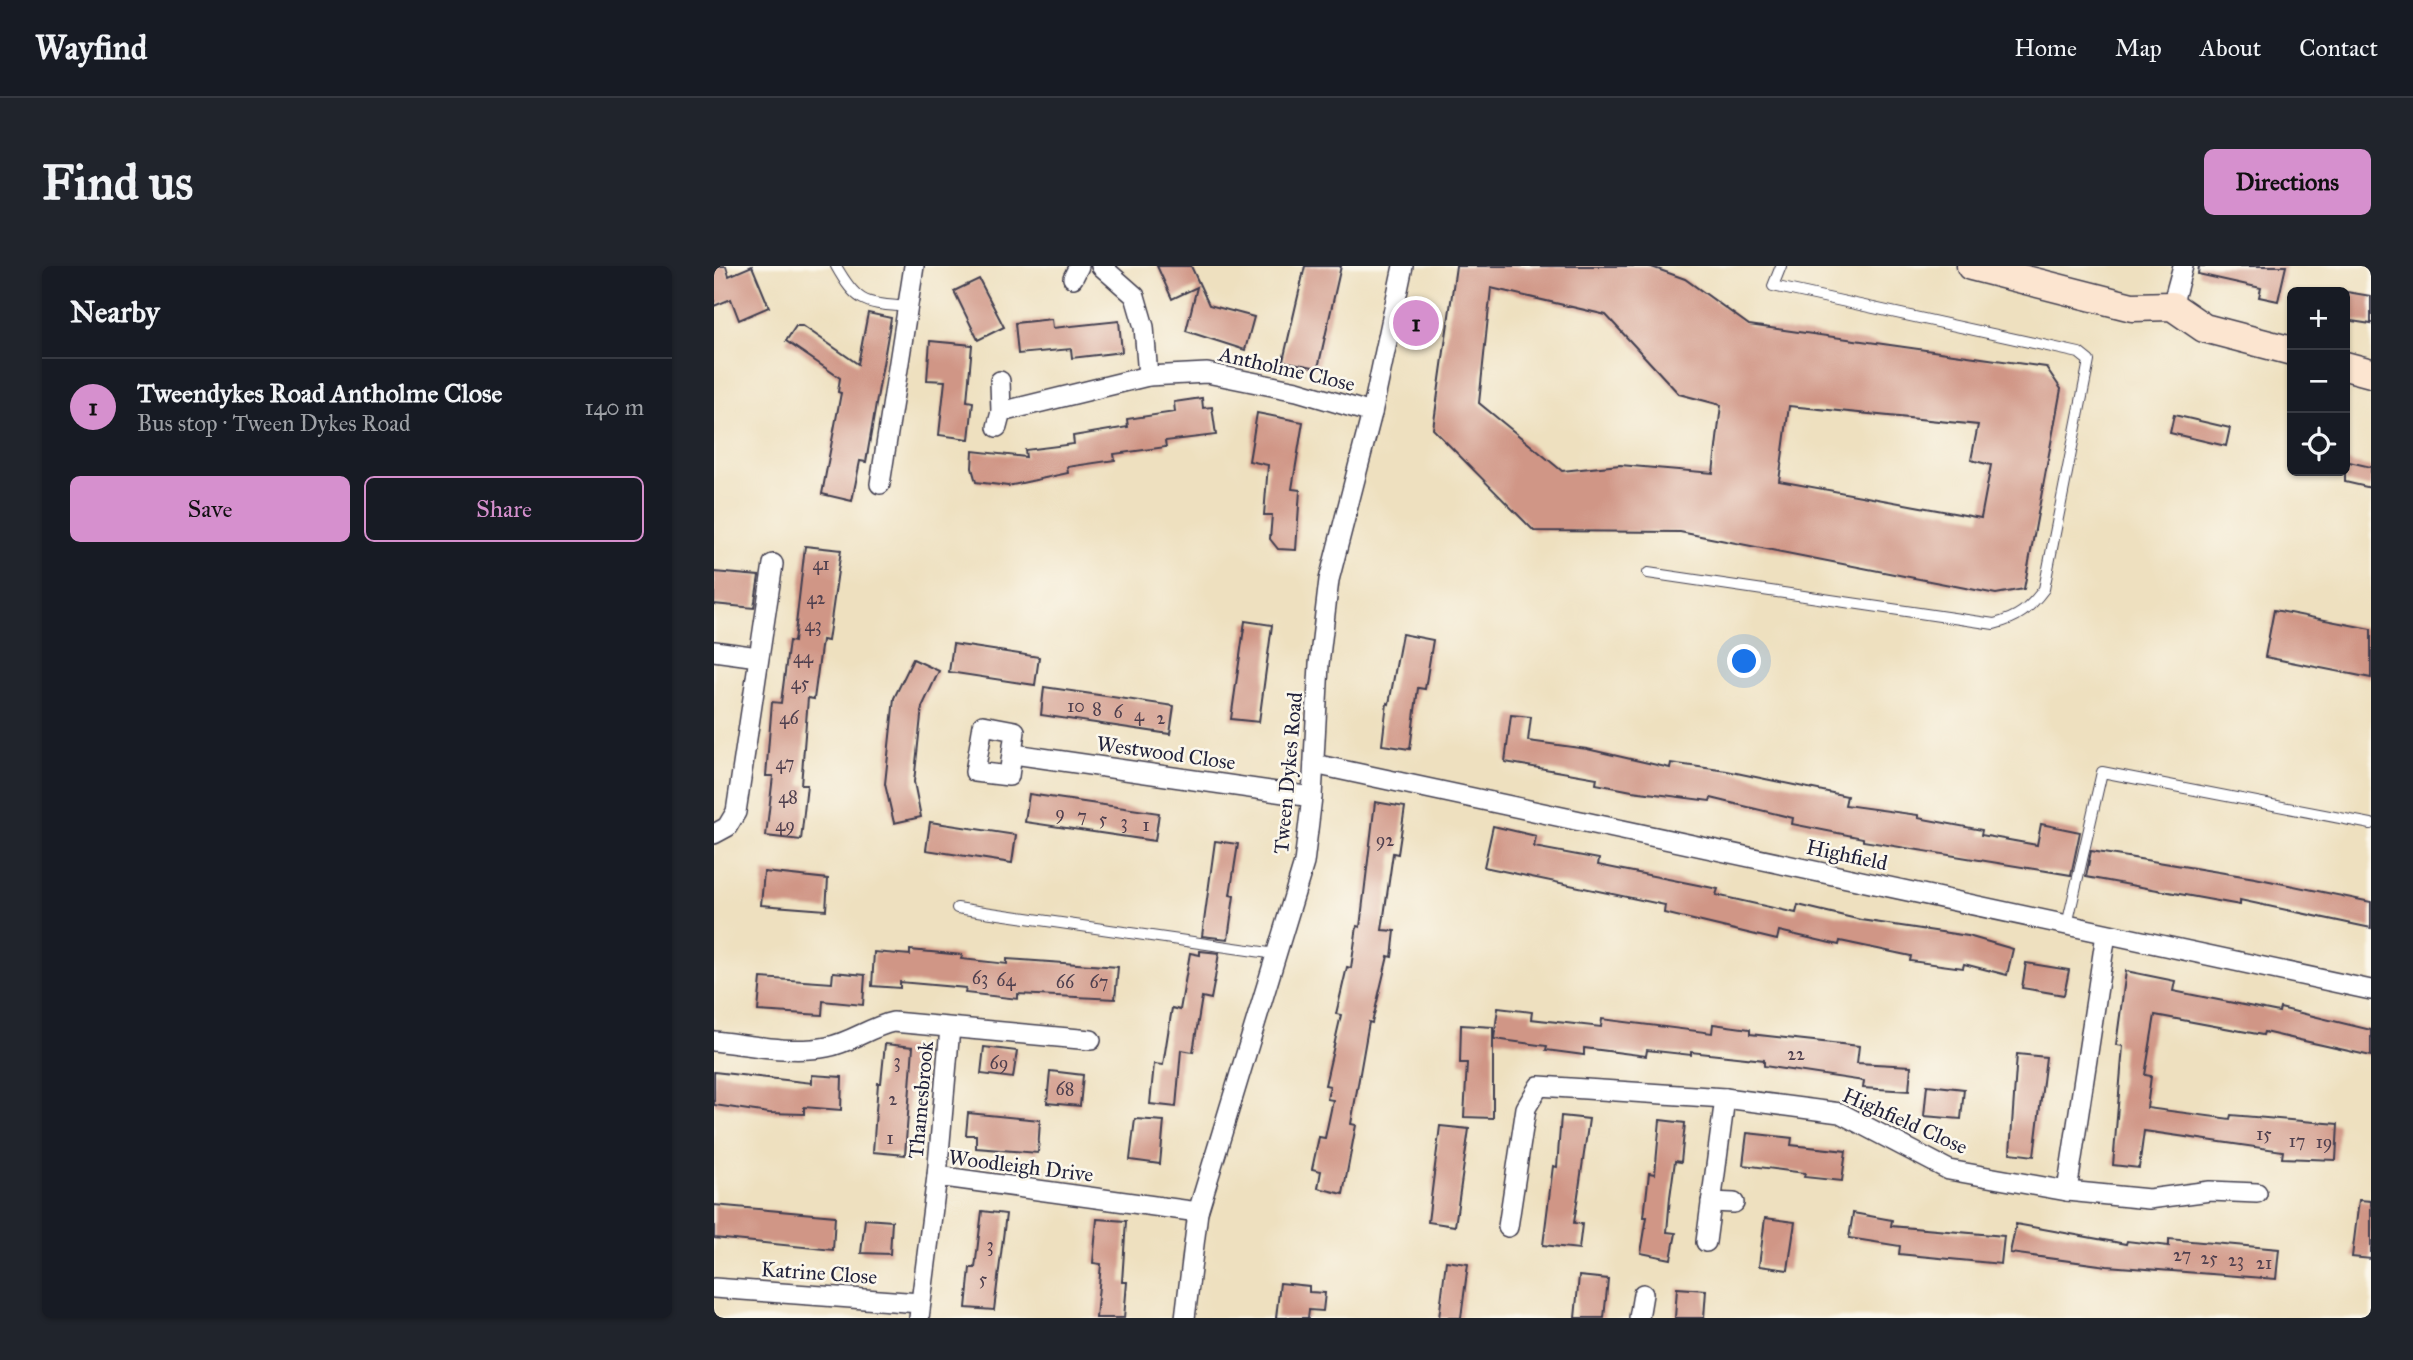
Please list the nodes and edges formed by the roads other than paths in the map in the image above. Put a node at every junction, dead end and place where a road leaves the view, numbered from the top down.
1 (836, 266) edge
2 (915, 266) edge
3 (1101, 266) edge
4 (1403, 266) edge
5 (1781, 266) edge
6 (1971, 266) edge
7 (2183, 266) edge
8 (2172, 306) junction
9 (908, 307) junction
10 (2288, 350) edge
11 (2350, 367) edge
12 (2371, 373) edge
13 (1148, 376) junction
14 (1000, 381) dead end
15 (1372, 413) junction
16 (880, 484) dead end
17 (773, 564) dead end
18 (1648, 573) dead end
19 (714, 651) edge
20 (758, 657) junction
21 (1014, 754) dead end
22 (1314, 764) junction
23 (1312, 797) junction
24 (2371, 824) edge
25 (714, 834) edge
26 (957, 908) dead end
27 (2067, 925) junction
28 (2106, 934) junction
29 (1276, 954) junction
30 (2371, 990) edge
31 (950, 1028) junction
32 (1091, 1040) dead end
33 (714, 1041) edge
34 (1724, 1098) junction
35 (937, 1176) junction
36 (2067, 1191) junction
37 (2257, 1194) dead end
38 (1711, 1202) junction
39 (1734, 1203) dead end
40 (1198, 1212) junction
41 (1508, 1227) dead end
42 (1706, 1242) dead end
43 (714, 1288) edge
44 (1643, 1294) dead end
45 (919, 1311) edge
46 (1185, 1318) edge
47 (1639, 1318) edge

1 - 9 lane
2 - 9 street
3 - 13 street
4 - 15 street, Tween Dykes Road
5 - 18 lane
6 - 8 main road
7 - 8 street
8 - 10 main road
9 - 16 street
11 - 12 main road
13 - 14 street, Antholme Close
13 - 15 street, Antholme Close
15 - 22 street, Tween Dykes Road
17 - 20 street
19 - 20 street
20 - 25 street
21 - 23 street, Westwood Close
22 - 23 street, Tween Dykes Road
22 - 27 street, Highfield
23 - 29 street, Tween Dykes Road
24 - 27 lane
26 - 29 lane
27 - 28 street, Highfield
28 - 30 street, Highfield
28 - 36 street
29 - 40 street, Tween Dykes Road
31 - 32 street, Thamesbrook
31 - 33 street, Thamesbrook
31 - 35 street, Thamesbrook
34 - 36 street, Highfield Close
34 - 38 street
34 - 41 street, Highfield Close
35 - 40 street, Woodleigh Drive
35 - 45 street, Woodleigh Drive
36 - 37 street, Highfield Close
38 - 39 street
38 - 42 street
40 - 46 street, Tween Dykes Road
43 - 45 street, Katrine Close
44 - 47 street

